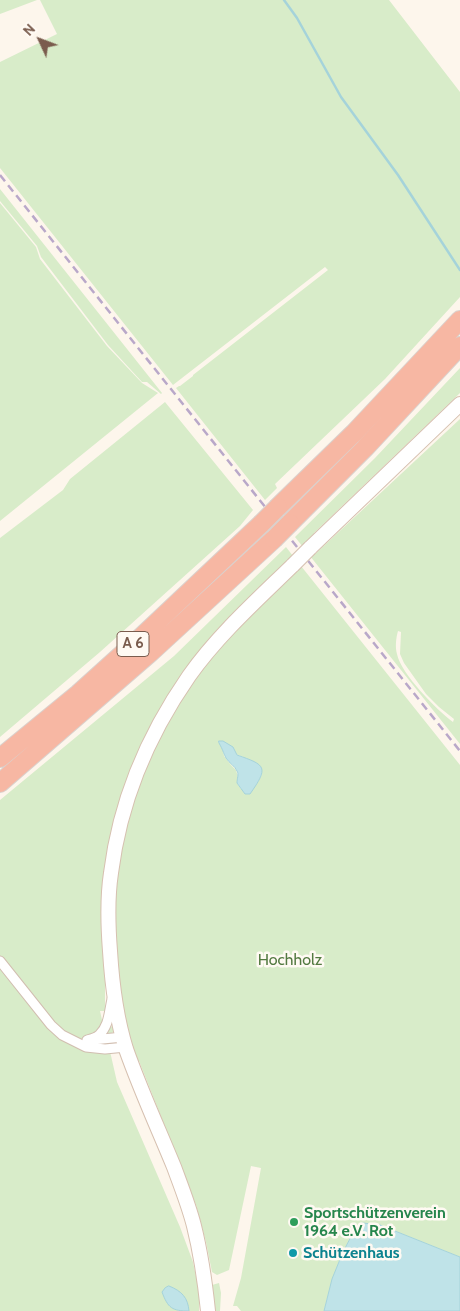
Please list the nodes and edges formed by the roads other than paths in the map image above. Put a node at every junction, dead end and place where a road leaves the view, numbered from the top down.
1 (460, 320) edge
2 (460, 346) edge
3 (460, 404) edge
4 (0, 758) edge
5 (0, 783) edge
6 (0, 960) edge
7 (113, 994) junction
8 (72, 1039) junction
9 (87, 1040) junction
10 (124, 1042) junction
11 (208, 1311) edge

1 - 4 highway, A 6, bridge
2 - 5 highway, A 6, bridge
3 - 7 main road, bridge
6 - 8 street
7 - 9 street
7 - 10 main road
8 - 9 street
8 - 10 street
9 - 10 street
10 - 11 main road

